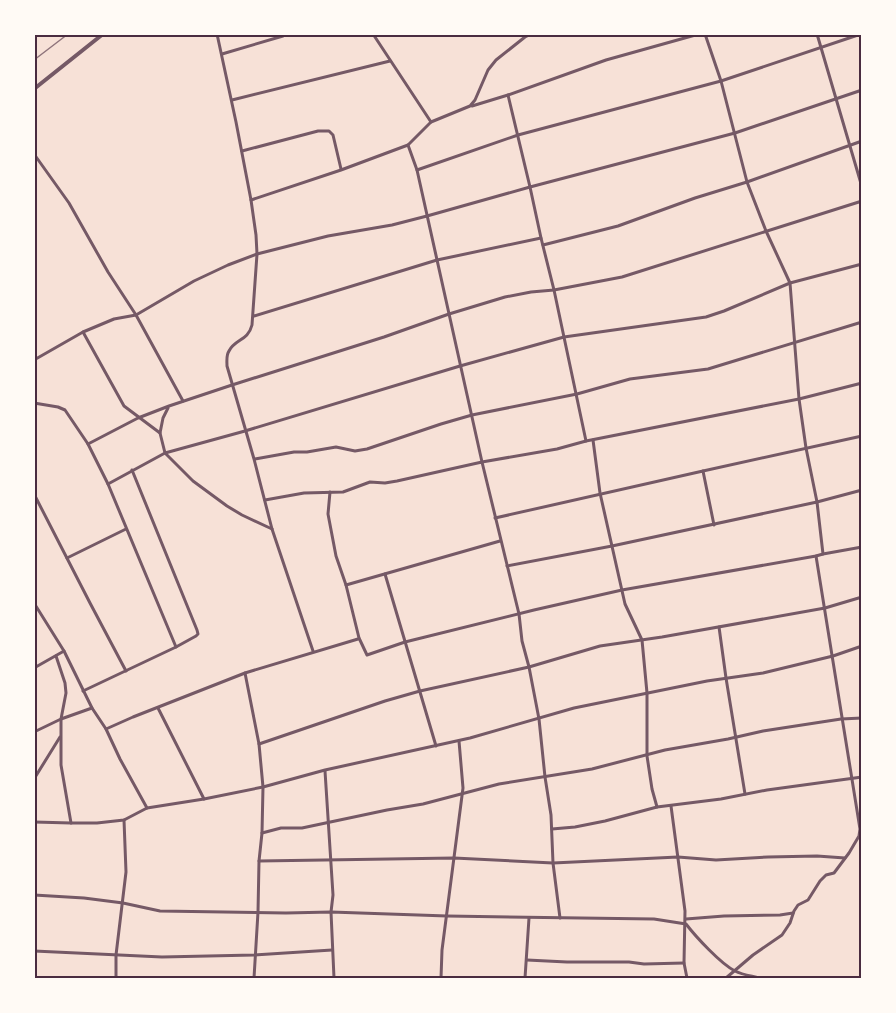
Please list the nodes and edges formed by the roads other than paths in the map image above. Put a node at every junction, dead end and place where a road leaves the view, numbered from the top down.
1 (104, 34) edge
2 (217, 34) edge
3 (289, 34) edge
4 (373, 34) edge
5 (531, 34) edge
6 (699, 34) edge
7 (705, 34) edge
8 (817, 34) edge
9 (861, 34) edge
10 (284, 35) edge
11 (820, 47) junction
12 (222, 54) junction
13 (390, 61) junction
14 (721, 81) junction
15 (34, 89) edge
16 (861, 90) edge
17 (508, 95) junction
18 (231, 100) junction
19 (836, 100) junction
20 (470, 106) junction
21 (431, 122) junction
22 (735, 133) junction
23 (518, 135) junction
24 (861, 141) edge
25 (408, 145) junction
26 (849, 145) junction
27 (242, 151) junction
28 (34, 154) edge
29 (341, 170) junction
30 (417, 170) junction
31 (747, 182) junction
32 (530, 187) junction
33 (861, 187) edge
34 (251, 200) junction
35 (861, 201) edge
36 (427, 216) junction
37 (766, 231) junction
38 (541, 238) junction
39 (543, 245) junction
40 (257, 254) junction
41 (437, 260) junction
42 (861, 264) edge
43 (790, 283) junction
44 (554, 290) junction
45 (449, 314) junction
46 (136, 315) junction
47 (254, 315) junction
48 (861, 322) edge
49 (83, 332) junction
50 (564, 337) junction
51 (794, 343) junction
52 (34, 360) edge
53 (460, 366) junction
54 (861, 383) edge
55 (232, 385) junction
56 (577, 394) junction
57 (799, 399) junction
58 (183, 401) junction
59 (34, 403) edge
60 (169, 406) junction
61 (472, 415) junction
62 (138, 418) junction
63 (245, 431) junction
64 (160, 433) junction
65 (861, 436) edge
66 (593, 440) junction
67 (586, 441) junction
68 (88, 444) junction
69 (806, 448) junction
70 (165, 453) junction
71 (254, 459) junction
72 (482, 462) junction
73 (132, 470) junction
74 (703, 471) junction
75 (108, 484) junction
76 (861, 490) edge
77 (330, 492) junction
78 (600, 493) junction
79 (34, 494) edge
80 (264, 500) junction
81 (817, 502) junction
82 (495, 518) junction
83 (714, 525) junction
84 (126, 529) junction
85 (272, 529) junction
86 (500, 541) junction
87 (612, 546) junction
88 (861, 547) edge
89 (823, 554) junction
90 (816, 556) junction
91 (67, 558) junction
92 (507, 566) junction
93 (385, 574) junction
94 (346, 585) junction
95 (622, 590) junction
96 (861, 597) edge
97 (34, 603) edge
98 (825, 608) junction
99 (37, 611) edge
100 (519, 614) junction
101 (719, 627) junction
102 (359, 638) junction
103 (642, 640) junction
104 (405, 642) junction
105 (861, 646) edge
106 (176, 648) junction
107 (64, 651) junction
108 (313, 651) junction
109 (56, 656) junction
110 (833, 656) junction
111 (529, 667) junction
112 (34, 669) edge
113 (126, 671) junction
114 (245, 673) junction
115 (726, 678) junction
116 (83, 691) junction
117 (420, 691) junction
118 (647, 693) junction
119 (92, 708) junction
120 (158, 708) junction
121 (539, 718) junction
122 (861, 718) edge
123 (61, 719) junction
124 (841, 719) junction
125 (106, 729) junction
126 (34, 732) edge
127 (60, 737) junction
128 (735, 737) junction
129 (459, 741) junction
130 (259, 744) junction
131 (436, 746) junction
132 (647, 756) junction
133 (325, 770) junction
134 (545, 777) junction
135 (852, 777) junction
136 (861, 777) edge
137 (34, 779) edge
138 (263, 787) junction
139 (745, 794) junction
140 (463, 795) junction
141 (204, 799) junction
142 (671, 806) junction
143 (657, 807) junction
144 (147, 808) junction
145 (124, 820) junction
146 (329, 821) junction
147 (34, 822) edge
148 (71, 824) junction
149 (552, 829) junction
150 (861, 829) edge
151 (262, 833) junction
152 (678, 857) junction
153 (454, 858) junction
154 (845, 858) junction
155 (259, 861) junction
156 (331, 861) junction
157 (553, 863) junction
158 (34, 895) edge
159 (123, 903) junction
160 (258, 912) junction
161 (331, 912) junction
162 (793, 913) junction
163 (447, 916) junction
164 (529, 918) junction
165 (560, 918) junction
166 (686, 921) junction
167 (332, 950) junction
168 (34, 951) edge
169 (116, 955) junction
170 (254, 955) junction
171 (526, 960) junction
172 (684, 963) junction
173 (735, 971) junction
174 (116, 978) edge
175 (254, 978) edge
176 (334, 978) edge
177 (441, 978) edge
178 (525, 978) edge
179 (687, 978) edge
180 (726, 978) edge
181 (759, 978) edge

1 - 15 street
2 - 12 street
3 - 10 street
4 - 13 street
5 - 20 street
6 - 17 street
7 - 14 street
8 - 11 street
9 - 11 street
10 - 12 street
11 - 14 street
11 - 19 street
12 - 18 street
13 - 18 street
13 - 21 street
14 - 22 street
14 - 23 street
16 - 19 street
17 - 20 street
17 - 23 street
18 - 27 street
19 - 22 street
19 - 26 street
20 - 21 street
21 - 25 street
22 - 31 street
22 - 32 street
23 - 30 street
23 - 32 street
24 - 26 street
25 - 29 street
25 - 30 street
26 - 31 street
26 - 33 street
27 - 29 street
27 - 34 street
28 - 46 street
29 - 34 street
30 - 36 street
31 - 37 street
31 - 39 street
32 - 36 street
32 - 38 street
34 - 40 street
35 - 37 street
36 - 40 street
36 - 41 street
37 - 43 street
37 - 44 street
38 - 39 street
38 - 41 street
39 - 44 street
40 - 46 street
40 - 47 street
41 - 45 street
41 - 47 street
42 - 43 street
43 - 50 street
43 - 51 street
44 - 45 street
44 - 50 street
45 - 53 street
45 - 55 street
46 - 49 street
46 - 58 street
47 - 55 street
48 - 51 street
49 - 52 street
49 - 62 street
50 - 53 street
50 - 56 street
51 - 56 street
51 - 57 street
53 - 61 street
53 - 63 street
54 - 57 street
55 - 58 street
55 - 63 street
56 - 61 street
56 - 67 street
57 - 66 street
57 - 69 street
58 - 60 street
59 - 68 street
60 - 62 street
60 - 64 street
61 - 71 street
61 - 72 street
62 - 64 street
62 - 68 street
63 - 70 street
63 - 71 street
64 - 70 street
65 - 69 street
66 - 67 street
66 - 78 street
67 - 72 street
68 - 75 street
69 - 74 street
69 - 81 street
70 - 73 street
70 - 85 street
71 - 80 street
72 - 77 street
72 - 82 street
73 - 75 street
73 - 106 street
74 - 78 street
74 - 83 street
75 - 84 street
76 - 81 street
77 - 80 street
77 - 94 street
78 - 82 street
78 - 87 street
79 - 91 street
80 - 85 street
81 - 83 street
81 - 89 street
82 - 86 street
83 - 87 street
84 - 91 street
84 - 106 street
85 - 108 street
86 - 92 street
86 - 93 street
87 - 92 street
87 - 95 street
88 - 89 street
89 - 90 street
90 - 95 street
90 - 98 street
91 - 113 street
92 - 100 street
93 - 94 street
93 - 104 street
94 - 102 street
95 - 100 street
95 - 103 street
96 - 98 street
97 - 99 street
98 - 101 street
98 - 110 street
99 - 107 street
100 - 104 street
100 - 111 street
101 - 103 street
101 - 115 street
102 - 104 street
102 - 108 street
103 - 111 street
103 - 118 street
104 - 117 street
105 - 110 street
106 - 113 street
107 - 109 street
107 - 116 street
108 - 114 street
109 - 112 street
109 - 123 street
110 - 115 street
110 - 124 street
111 - 117 street
111 - 121 street
113 - 116 street
114 - 120 street
114 - 130 street
115 - 118 street
115 - 128 street
116 - 119 street
117 - 130 street
117 - 131 street
118 - 121 street
118 - 132 street
119 - 123 street
119 - 125 street
120 - 125 street
120 - 141 street
121 - 129 street
121 - 134 street
122 - 124 street
123 - 126 street
123 - 127 street
124 - 128 street
124 - 135 street
125 - 144 street
127 - 137 street
127 - 148 street
128 - 132 street
128 - 139 street
129 - 131 street
129 - 140 street
130 - 138 street
131 - 133 street
132 - 134 street
132 - 143 street
133 - 138 street
133 - 146 street
134 - 140 street
134 - 149 street
135 - 136 street
135 - 139 street
135 - 150 street
138 - 141 street
138 - 151 street
139 - 142 street
140 - 146 street
140 - 153 street
141 - 144 street
142 - 143 street
142 - 152 street
143 - 149 street
144 - 145 street
145 - 148 street
145 - 159 street
146 - 151 street
146 - 156 street
147 - 148 street
149 - 157 street
150 - 154 street
151 - 155 street
152 - 154 street
152 - 157 street
152 - 166 street
153 - 156 street
153 - 157 street
153 - 163 street
154 - 162 street
155 - 156 street
155 - 160 street
156 - 161 street
157 - 165 street
158 - 159 street
159 - 160 street
159 - 169 street
160 - 161 street
160 - 170 street
161 - 163 street
161 - 167 street
162 - 166 street
162 - 173 street
163 - 164 street
163 - 177 street
164 - 165 street
164 - 171 street
165 - 166 street
166 - 172 street
166 - 173 street
167 - 170 street
167 - 176 street
168 - 169 street
169 - 170 street
169 - 174 street
170 - 175 street
171 - 172 street
171 - 178 street
172 - 179 street
173 - 180 street
173 - 181 street

